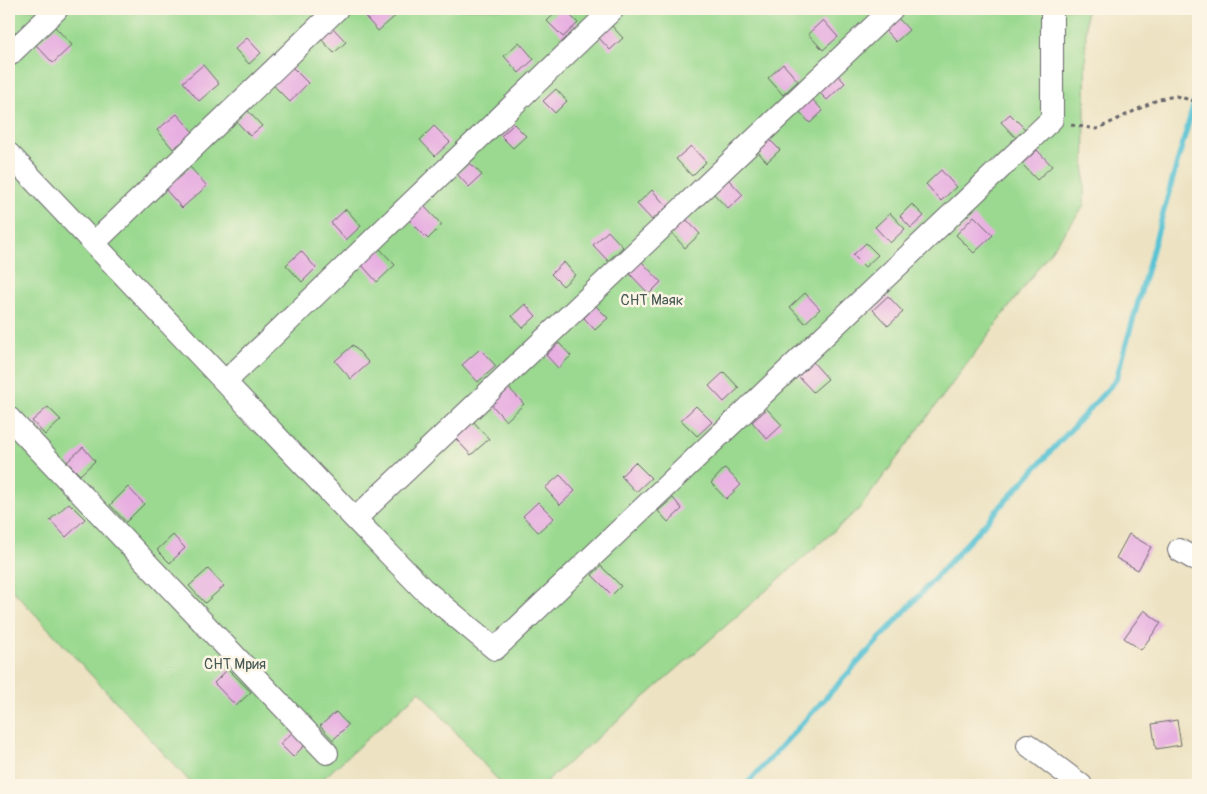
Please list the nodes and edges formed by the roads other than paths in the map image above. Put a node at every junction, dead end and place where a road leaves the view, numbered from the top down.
1 (57, 9) edge
2 (337, 9) edge
3 (613, 9) edge
4 (892, 9) edge
5 (1052, 9) edge
6 (9, 55) edge
7 (9, 154) edge
8 (94, 243) junction
9 (225, 382) junction
10 (9, 418) edge
11 (355, 519) junction
12 (1178, 550) dead end
13 (1198, 561) edge
14 (1028, 745) dead end
15 (327, 753) dead end
16 (1081, 785) edge

1 - 6 street
2 - 8 street
3 - 9 street
4 - 11 street
5 - 11 street
7 - 8 street
8 - 9 street
9 - 11 street
10 - 15 street
12 - 13 street
14 - 16 street

